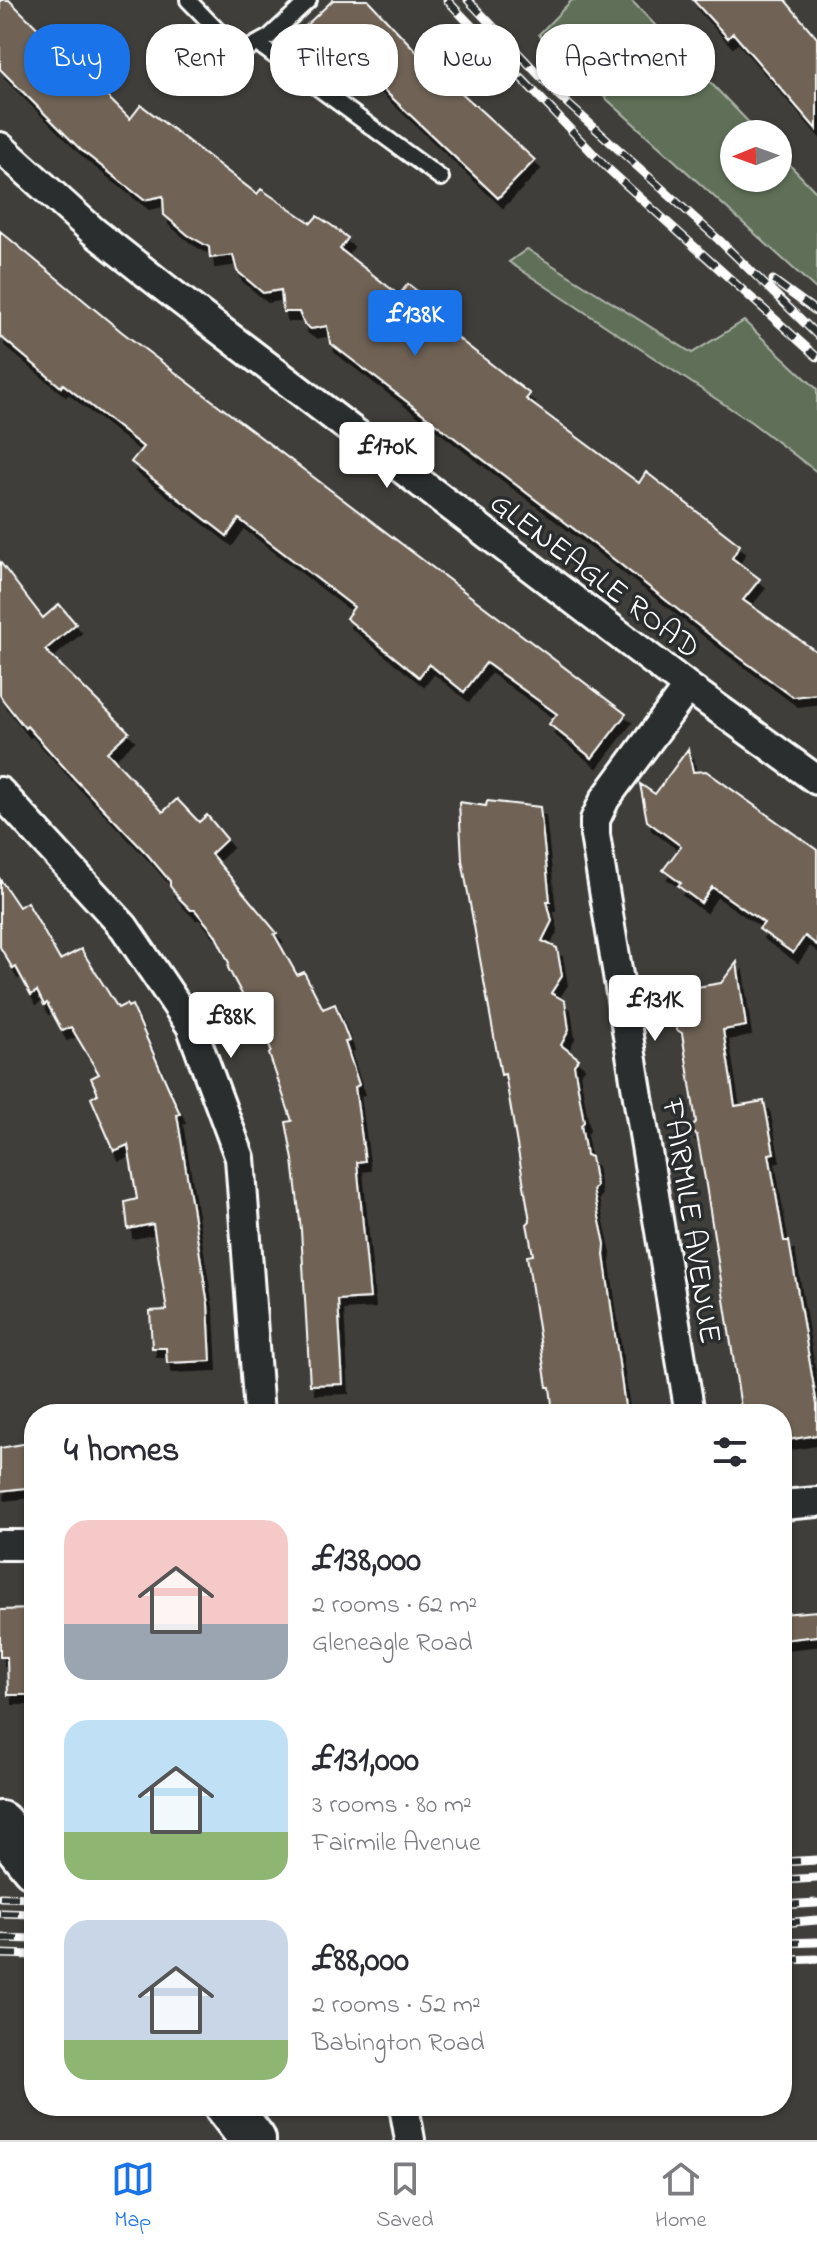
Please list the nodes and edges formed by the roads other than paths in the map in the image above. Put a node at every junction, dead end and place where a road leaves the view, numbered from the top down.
1 (188, 0) edge
2 (309, 0) edge
3 (258, 44) junction
4 (0, 147) edge
5 (441, 178) dead end
6 (688, 687) junction
7 (817, 780) edge
8 (0, 792) edge
9 (258, 1404) edge
10 (688, 1404) edge
11 (817, 1502) edge
12 (792, 1504) edge
13 (0, 1545) edge
14 (24, 1545) edge
15 (0, 1824) edge
16 (24, 1854) edge
17 (235, 2116) edge
18 (406, 2116) edge
19 (253, 2140) edge
20 (410, 2140) edge

1 - 3 lane
2 - 3 lane
3 - 5 lane
4 - 6 street, GLENEAGLE ROAD
6 - 7 street, GLENEAGLE ROAD
6 - 10 street, FAIRMILE AVENUE
8 - 9 street
11 - 12 street
13 - 14 street
15 - 16 main road
17 - 19 main road
18 - 20 street

